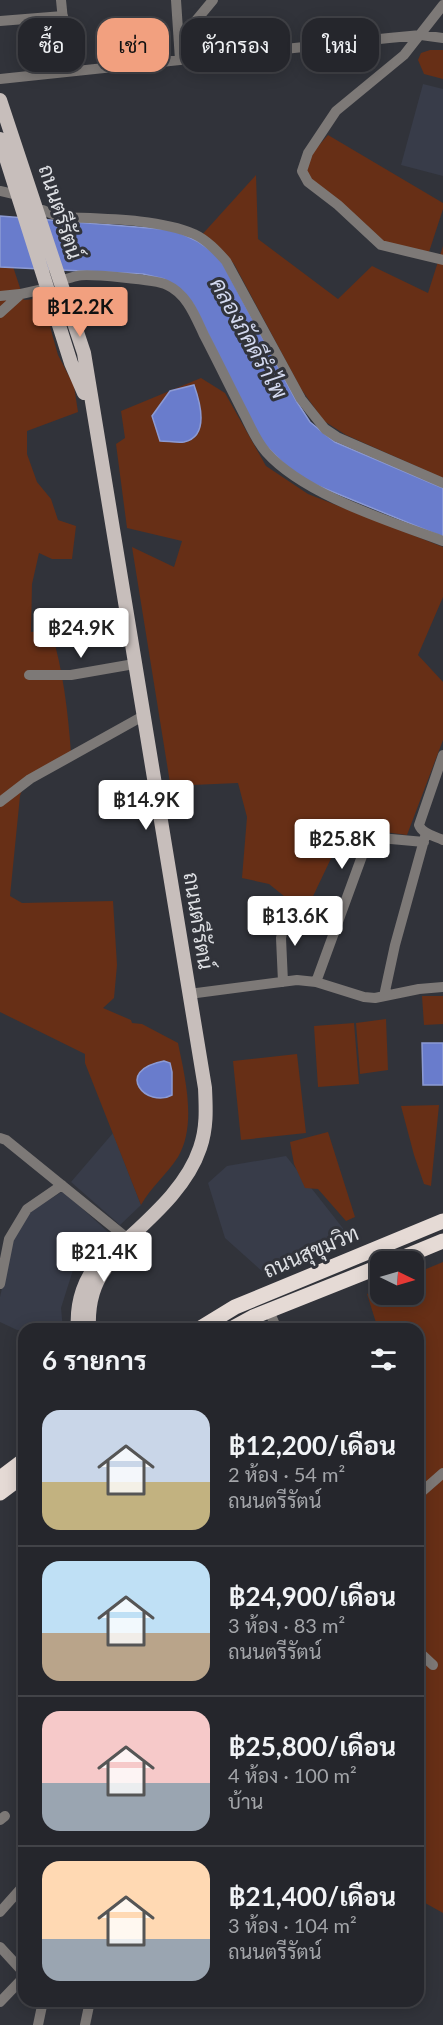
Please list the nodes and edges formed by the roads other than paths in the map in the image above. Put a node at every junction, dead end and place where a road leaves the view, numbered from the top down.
1 (61, 0) edge
2 (176, 0) edge
3 (213, 0) edge
4 (443, 5) edge
5 (63, 16) joint
6 (0, 21) edge
7 (421, 35) junction
8 (443, 38) edge
9 (179, 42) junction
10 (180, 60) junction
11 (85, 69) edge
12 (60, 72) edge
13 (0, 79) edge
14 (0, 100) edge
15 (0, 140) edge
16 (0, 191) edge
17 (20, 202) junction
18 (37, 211) junction
19 (443, 260) edge
20 (60, 279) junction
21 (46, 283) junction
22 (21, 294) junction
23 (0, 296) edge
24 (0, 313) edge
25 (92, 408) junction
26 (443, 483) edge
27 (443, 542) edge
28 (134, 664) junction
29 (29, 675) dead end
30 (143, 716) junction
31 (443, 755) edge
32 (0, 802) edge
33 (425, 838) junction
34 (443, 840) edge
35 (287, 909) dead end
36 (283, 982) junction
37 (316, 982) junction
38 (443, 987) edge
39 (189, 994) junction
40 (384, 996) junction
41 (0, 1138) edge
42 (62, 1185) junction
43 (443, 1221) edge
44 (5, 1238) edge
45 (128, 1239) junction
46 (443, 1241) edge
47 (419, 1251) edge
48 (347, 1261) junction
49 (370, 1270) edge
50 (355, 1276) junction
51 (0, 1284) edge
52 (269, 1311) junction
53 (78, 1323) edge
54 (89, 1323) edge
55 (209, 1323) edge
56 (246, 1323) edge
57 (274, 1323) edge
58 (18, 1464) edge
59 (443, 1473) edge
60 (0, 1478) edge
61 (18, 1480) edge
62 (424, 1490) edge
63 (0, 1493) edge
64 (424, 1657) edge
65 (433, 1665) dead end
66 (18, 1892) edge
67 (0, 1912) edge
68 (0, 1947) edge
69 (18, 1966) edge
70 (18, 1983) edge
71 (0, 2002) edge
72 (42, 2007) edge
73 (89, 2007) edge
74 (38, 2025) edge
75 (85, 2025) edge

1 - 5 street
2 - 9 street
3 - 9 street
4 - 7 street
5 - 6 street
7 - 8 street
7 - 10 street
7 - 19 street
9 - 10 street
10 - 11 street
12 - 13 street
14 - 18 main road, ถนนตรีรัตน์
15 - 17 main road, ถนนตรีรัตน์
16 - 17 street
17 - 21 main road, ถนนตรีรัตน์
18 - 20 main road, ถนนตรีรัตน์
18 - 26 street
20 - 25 main road, ถนนตรีรัตน์
20 - 27 street
21 - 22 street
21 - 25 main road, ถนนตรีรัตน์
22 - 23 street
22 - 24 street
25 - 28 main road, ถนนตรีรัตน์
28 - 29 street
28 - 30 main road, ถนนตรีรัตน์
30 - 32 street
30 - 39 main road, ถนนตรีรัตน์
31 - 33 street
33 - 34 street
33 - 37 street
33 - 40 street
35 - 36 street
36 - 37 street
36 - 39 street
37 - 40 street
38 - 40 street
39 - 45 main road, ถนนตรีรัตน์
41 - 42 street
42 - 44 street
42 - 45 street
43 - 48 highway, ถนนสุขุมวิท
44 - 51 street
45 - 53 main road, ถนนตรีรัตน์
45 - 54 main road, ถนนตรีรัตน์
46 - 47 highway
48 - 50 highway
48 - 55 highway, ถนนสุขุมวิท
49 - 50 highway, ถนนสุขุมวิท
50 - 52 highway, ถนนสุขุมวิท
52 - 56 highway, ถนนสุขุมวิท
52 - 57 street
58 - 60 highway
59 - 62 street
61 - 63 highway
64 - 65 street
66 - 67 street
68 - 69 street
70 - 71 street
72 - 74 street
73 - 75 street

